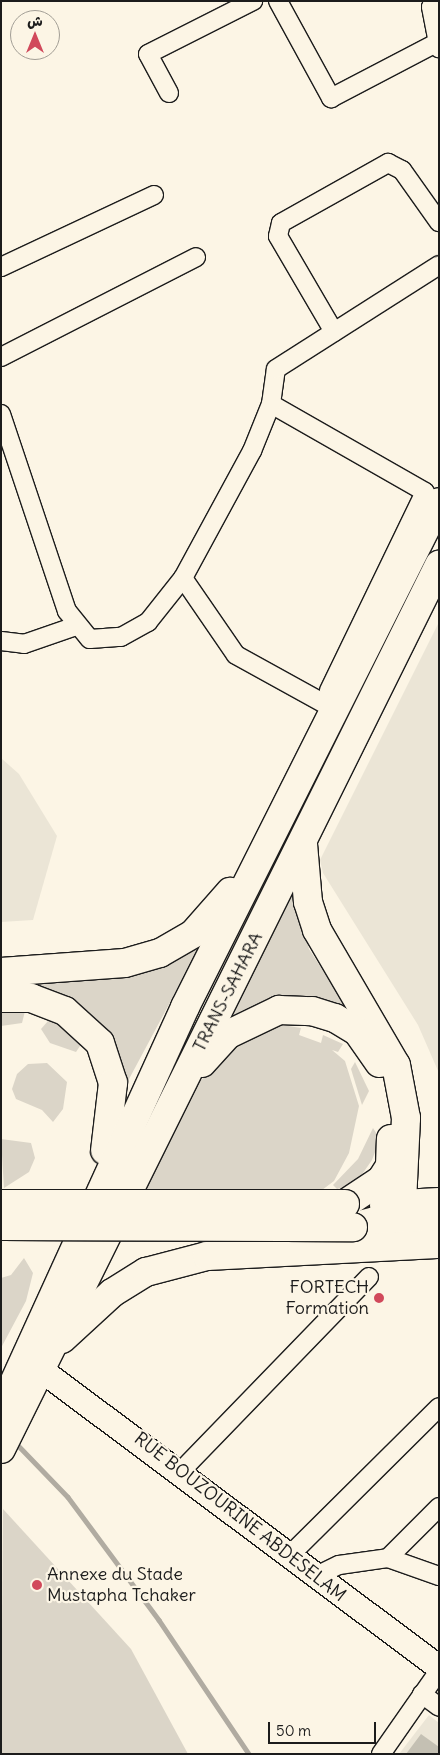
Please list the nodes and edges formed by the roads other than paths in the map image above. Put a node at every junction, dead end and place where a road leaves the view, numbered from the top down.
1 (253, 1) edge
2 (278, 1) edge
3 (435, 1) edge
4 (437, 45) edge
5 (169, 93) dead end
6 (154, 195) dead end
7 (439, 222) edge
8 (196, 257) dead end
9 (439, 265) edge
10 (1, 267) edge
11 (334, 332) junction
12 (1, 357) edge
13 (271, 404) junction
14 (1, 414) edge
15 (439, 502) edge
16 (439, 565) edge
17 (183, 578) junction
18 (76, 626) junction
19 (1, 641) edge
20 (323, 704) junction
21 (279, 820) junction
22 (303, 843) junction
23 (1, 972) edge
24 (1, 998) edge
25 (180, 1088) junction
26 (398, 1164) junction
27 (97, 1193) junction
28 (439, 1194) edge
29 (439, 1202) edge
30 (1, 1204) edge
31 (397, 1213) junction
32 (349, 1216) junction
33 (439, 1225) edge
34 (1, 1226) edge
35 (439, 1244) edge
36 (369, 1277) dead end
37 (44, 1360) junction
38 (439, 1407) edge
39 (6, 1412) edge
40 (1, 1449) edge
41 (181, 1471) junction
42 (439, 1506) edge
43 (289, 1556) junction
44 (388, 1558) junction
45 (316, 1576) junction
46 (439, 1576) edge
47 (439, 1667) edge
48 (439, 1671) edge
49 (422, 1694) junction
50 (439, 1707) edge
51 (381, 1754) edge

1 - 5 street
2 - 4 street
3 - 4 street
6 - 10 street
7 - 11 street
8 - 12 street
9 - 11 street
11 - 13 street
13 - 17 street
13 - 20 street
14 - 18 street
15 - 21 highway
16 - 22 highway, TRANS-SAHARA
17 - 18 street
17 - 20 street
18 - 19 street
20 - 21 street
21 - 23 highway
21 - 27 highway
22 - 25 highway, TRANS-SAHARA
22 - 26 highway
24 - 27 highway
25 - 26 highway
25 - 37 highway, TRANS-SAHARA
26 - 28 highway
26 - 31 highway
26 - 32 highway
27 - 39 highway
29 - 31 highway
30 - 32 highway, bridge
31 - 32 highway
31 - 33 highway
32 - 34 highway, bridge
35 - 37 highway
36 - 41 street
37 - 39 highway, TRANS-SAHARA
37 - 41 street, RUE BOUZOURINE ABDESELAM
38 - 43 street
39 - 40 highway
41 - 43 street, RUE BOUZOURINE ABDESELAM
42 - 44 street
43 - 45 street, RUE BOUZOURINE ABDESELAM
44 - 45 street
44 - 46 street
45 - 47 street, RUE BOUZOURINE ABDESELAM
48 - 49 street
49 - 50 street
49 - 51 street

